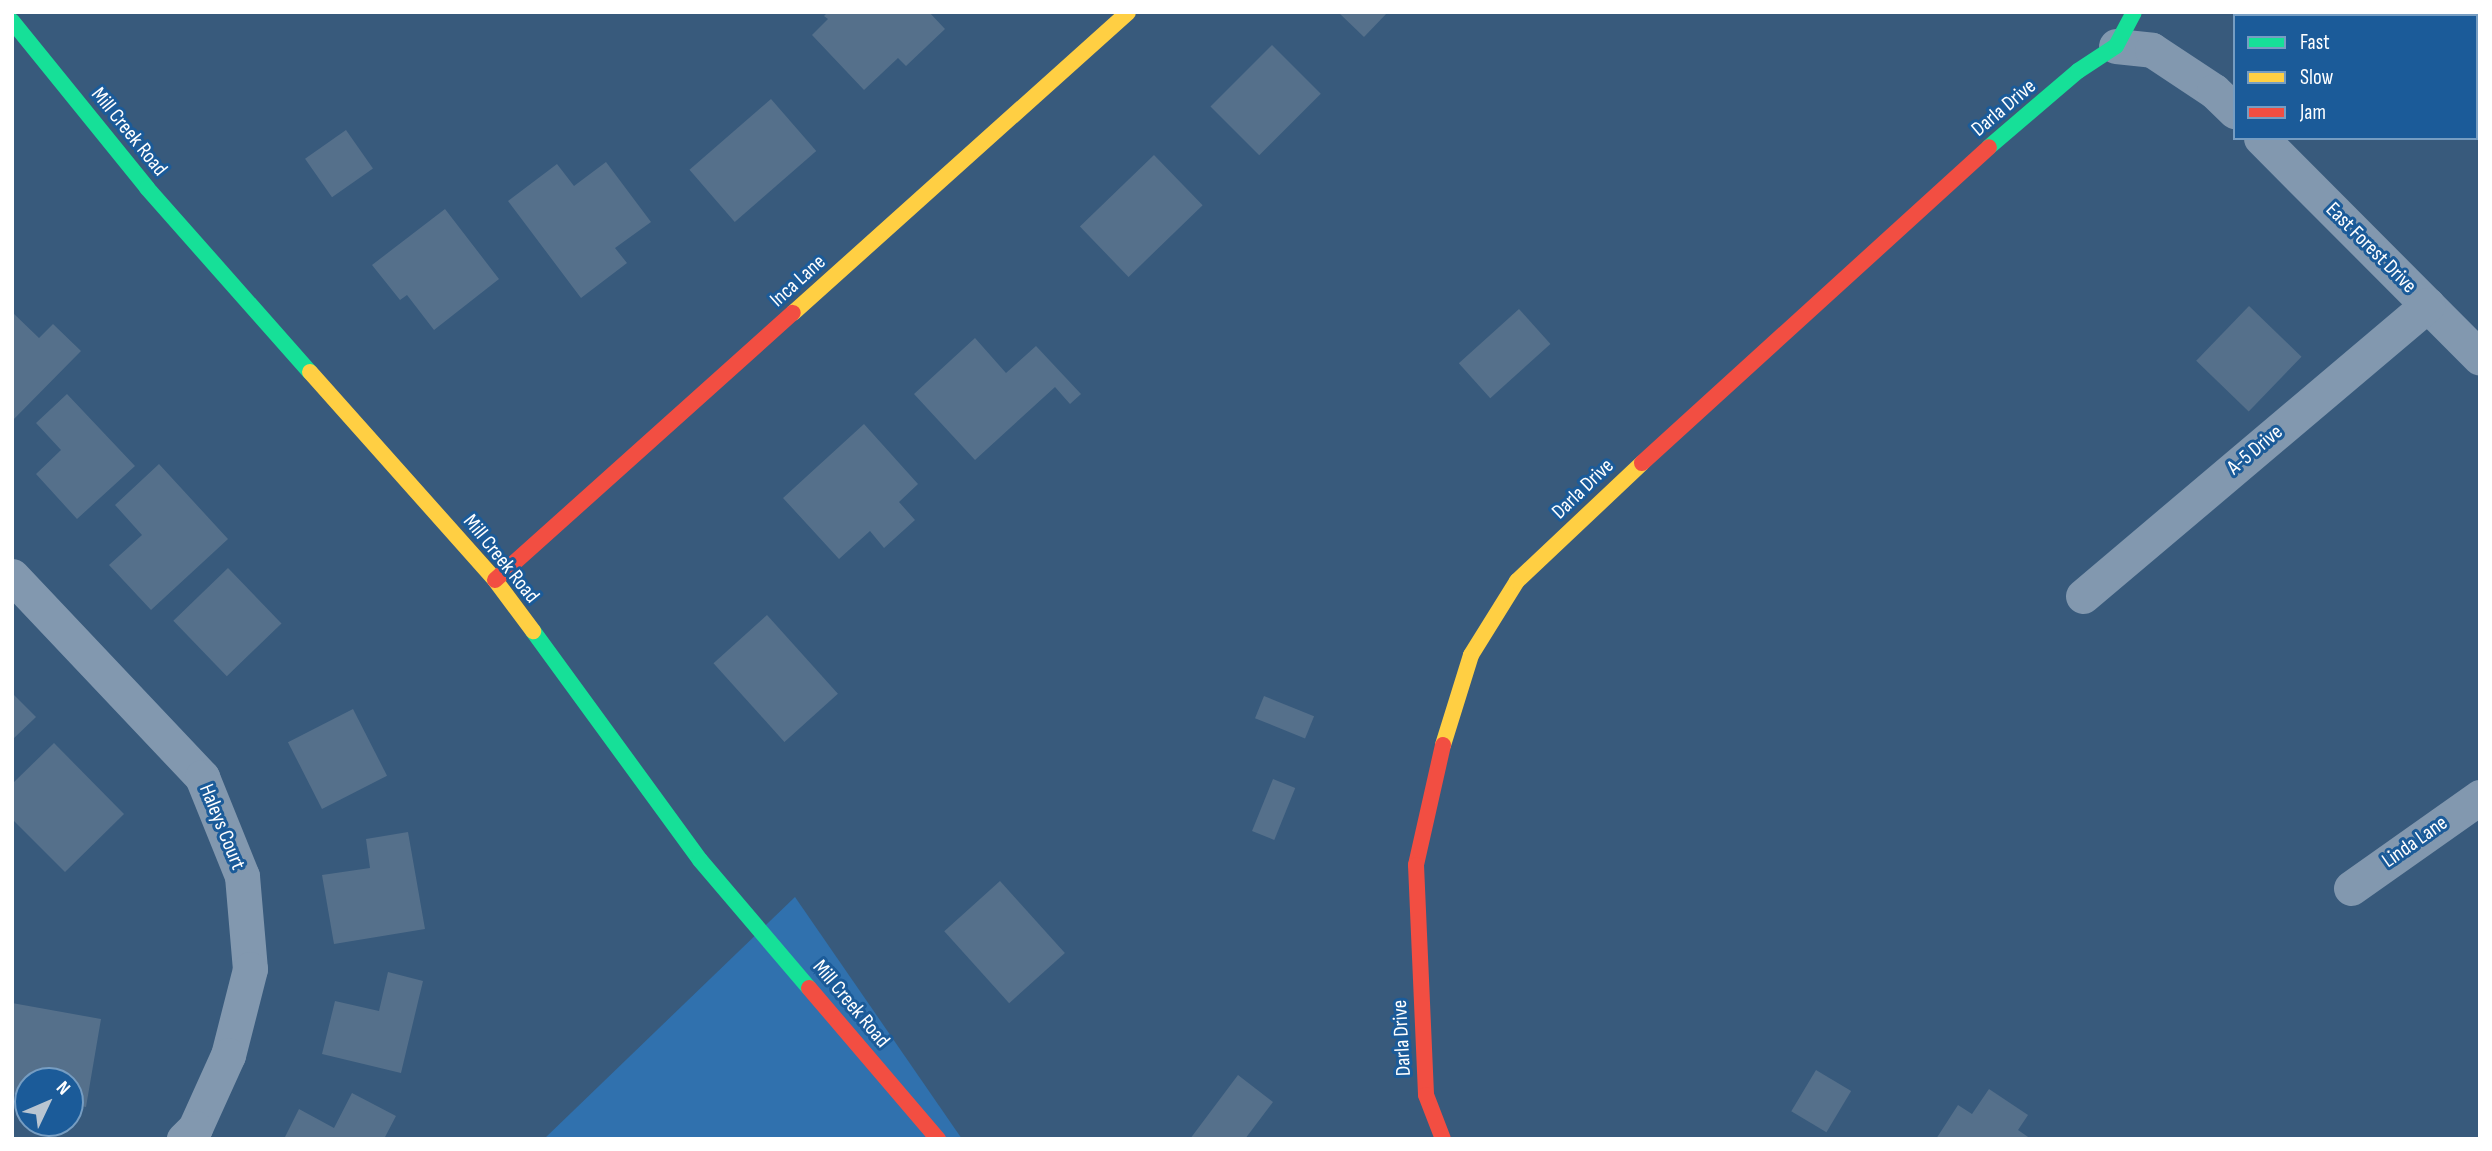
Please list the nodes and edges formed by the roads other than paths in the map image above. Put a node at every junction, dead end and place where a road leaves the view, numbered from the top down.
1 (1128, 12) edge
2 (2134, 12) edge
3 (12, 21) edge
4 (2116, 46) junction
5 (2233, 109) edge
6 (2263, 140) edge
7 (2427, 305) junction
8 (2480, 358) edge
9 (12, 576) edge
10 (495, 580) junction
11 (2083, 596) dead end
12 (2480, 797) edge
13 (2351, 888) dead end
14 (184, 1139) edge
15 (938, 1139) edge
16 (1443, 1139) edge

1 - 10 street, Inca Lane
2 - 4 street
3 - 10 street, Mill Creek Road
4 - 5 street
4 - 16 street, Darla Drive
6 - 7 street, East Forest Drive
7 - 8 street, East Forest Drive
7 - 11 street, A-5 Drive
9 - 14 street, Haleys Court
10 - 15 street, Mill Creek Road
12 - 13 street, Linda Lane

